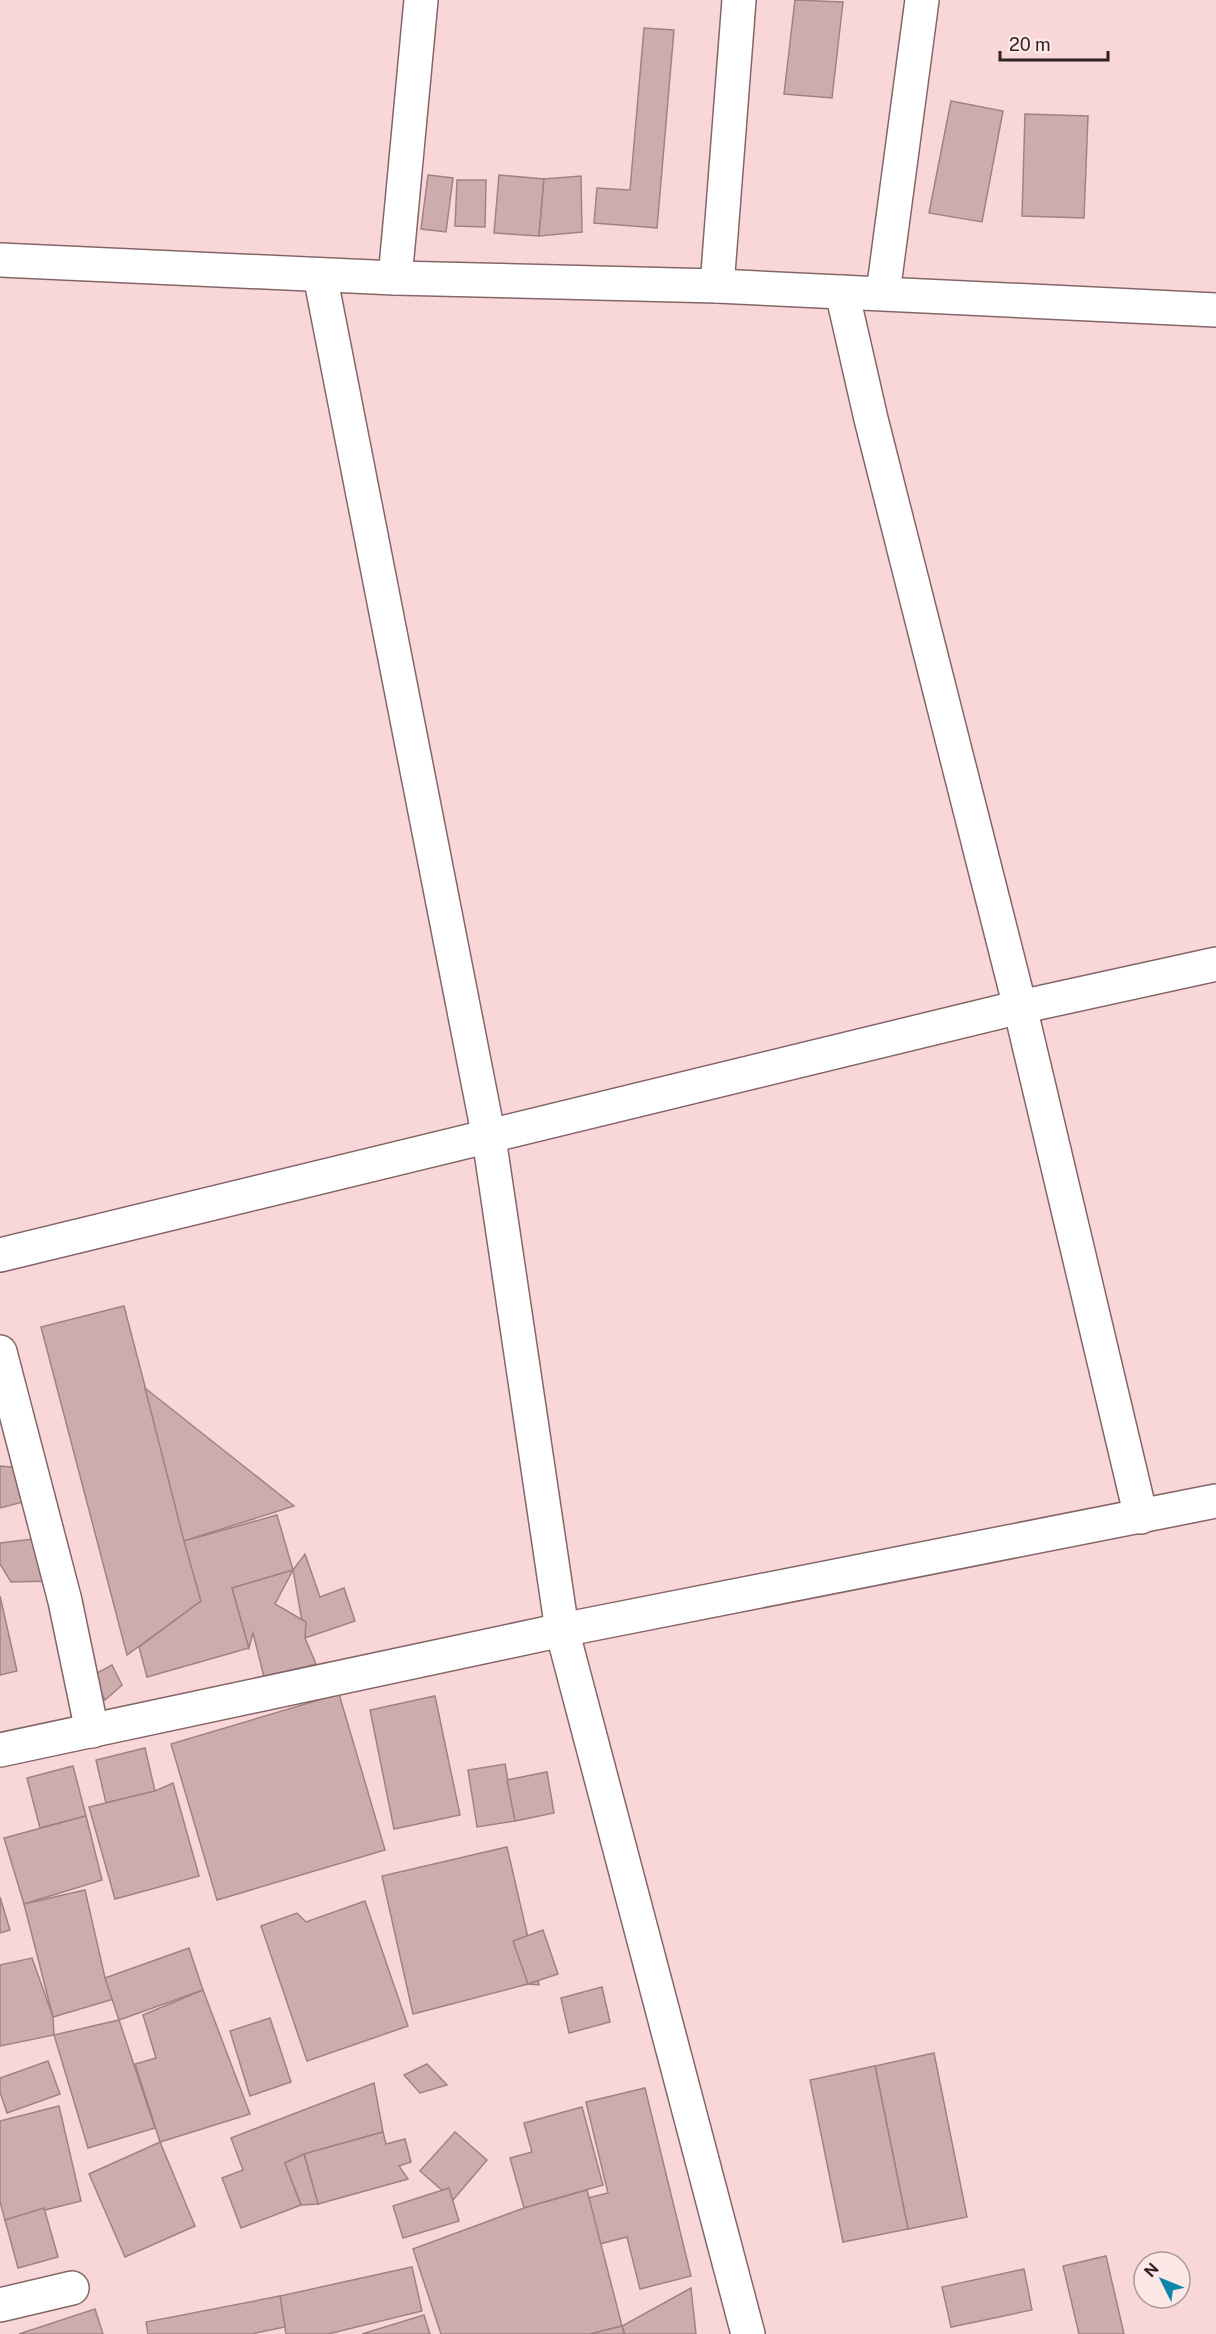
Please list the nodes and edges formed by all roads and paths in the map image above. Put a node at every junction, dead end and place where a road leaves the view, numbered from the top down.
1 (421, 0) edge
2 (739, 0) edge
3 (922, 0) edge
4 (0, 260) edge
5 (320, 275) junction
6 (395, 278) junction
7 (717, 286) junction
8 (842, 292) junction
9 (883, 293) junction
10 (1216, 310) edge
11 (1216, 964) edge
12 (1020, 1007) junction
13 (489, 1138) junction
14 (0, 1256) edge
15 (0, 1352) edge
16 (1216, 1501) edge
17 (1142, 1516) junction
18 (562, 1630) junction
19 (92, 1731) junction
20 (0, 1750) edge
21 (72, 2288) dead end
22 (0, 2305) edge
23 (748, 2334) edge

1 - 6 street
2 - 7 street
3 - 9 street
4 - 5 street
5 - 6 street
5 - 13 street
6 - 7 street
7 - 8 street
8 - 9 street
8 - 12 street
9 - 10 street
11 - 12 street
12 - 13 street
12 - 17 street
13 - 14 street
13 - 18 street
15 - 19 street
16 - 17 street
17 - 18 street
18 - 19 street
18 - 23 street
19 - 20 street
21 - 22 street

